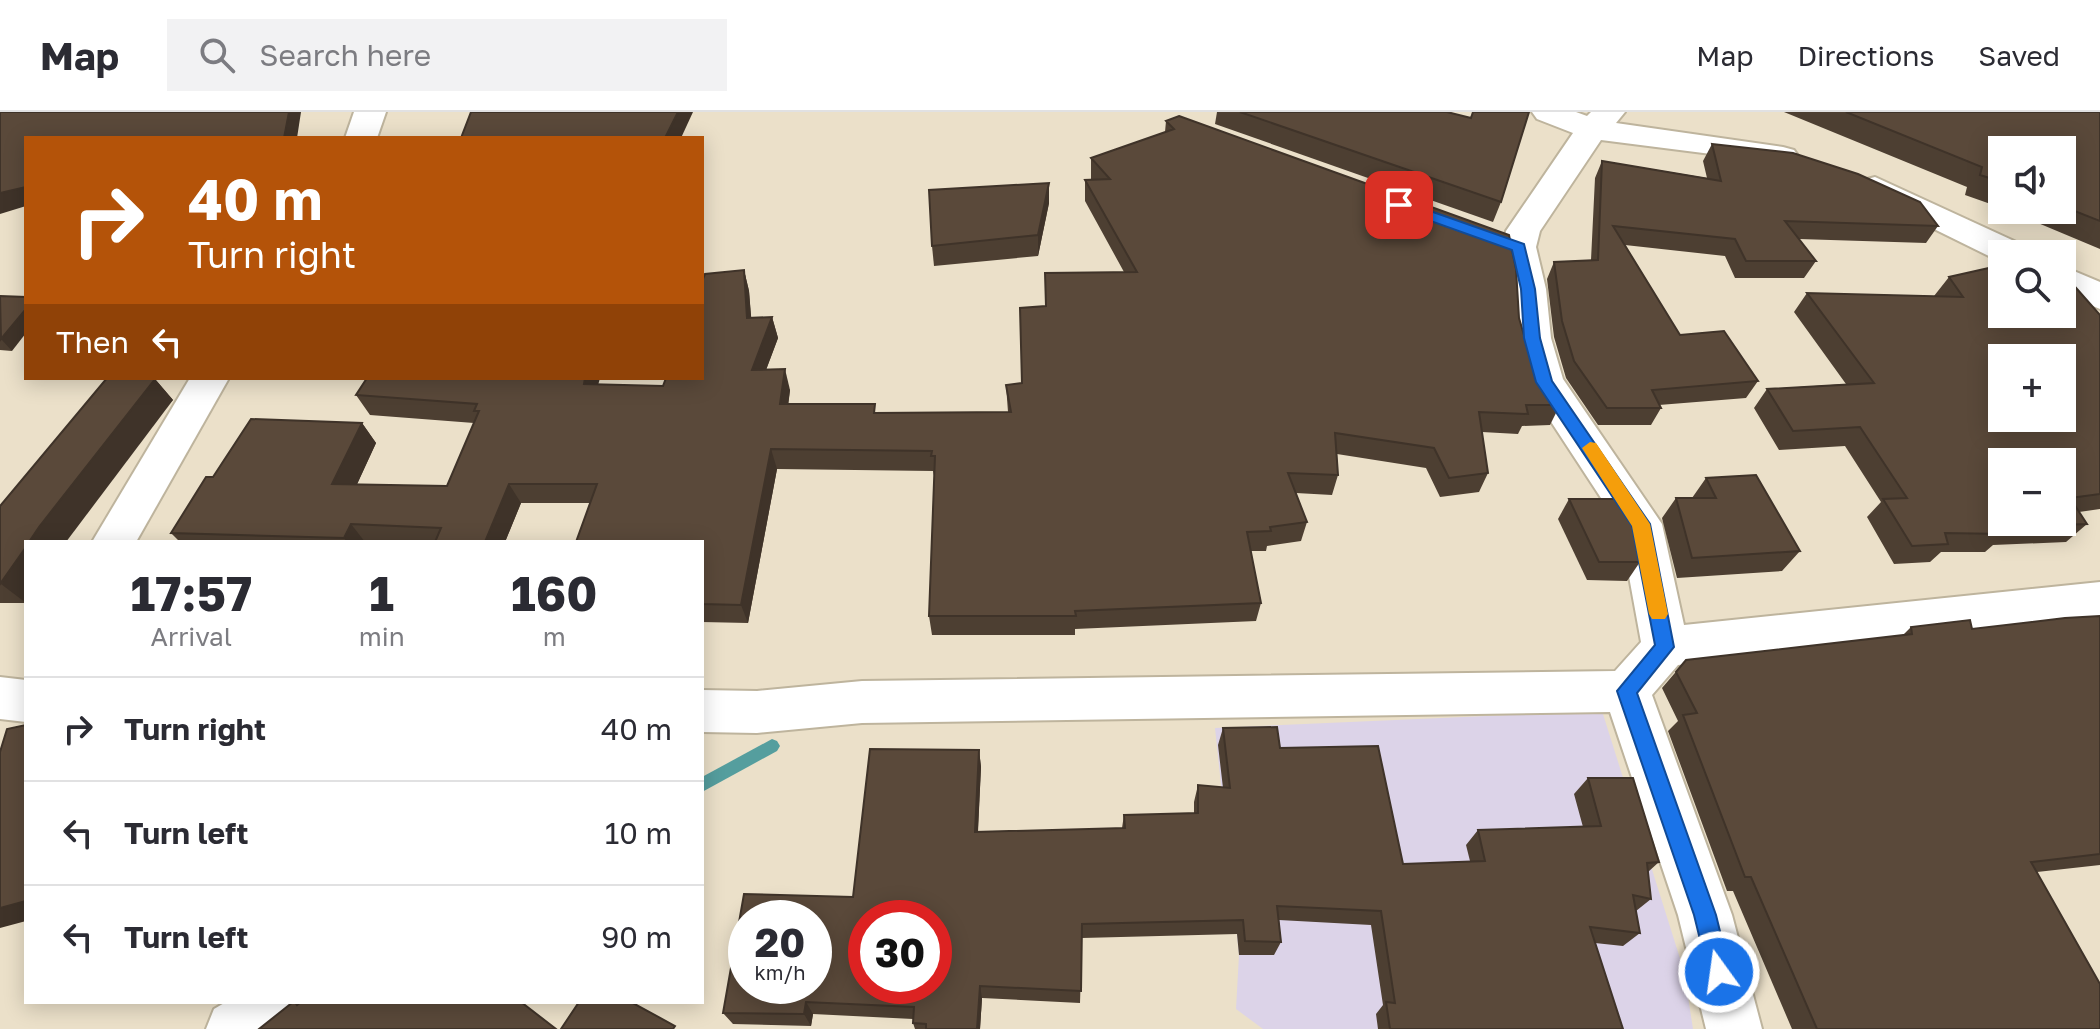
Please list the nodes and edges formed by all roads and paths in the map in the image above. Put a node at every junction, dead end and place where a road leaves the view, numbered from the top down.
1 (370, 112) edge
2 (1548, 112) edge
3 (1600, 120) edge
4 (362, 136) edge
5 (1988, 242) edge
6 (2076, 285) edge
7 (2100, 297) edge
8 (209, 380) edge
9 (115, 540) edge
10 (2100, 600) edge
11 (1665, 647) junction
12 (1627, 691) junction
13 (704, 711) edge
14 (757, 712) junction
15 (704, 744) edge
16 (276, 1004) edge
17 (234, 1029) edge
18 (1734, 1029) edge

1 - 4 street
2 - 3 street
3 - 5 street
3 - 11 street
6 - 7 street
8 - 9 street
10 - 11 street
11 - 12 street
12 - 14 street
12 - 18 street
13 - 14 street
14 - 15 street
16 - 17 street

